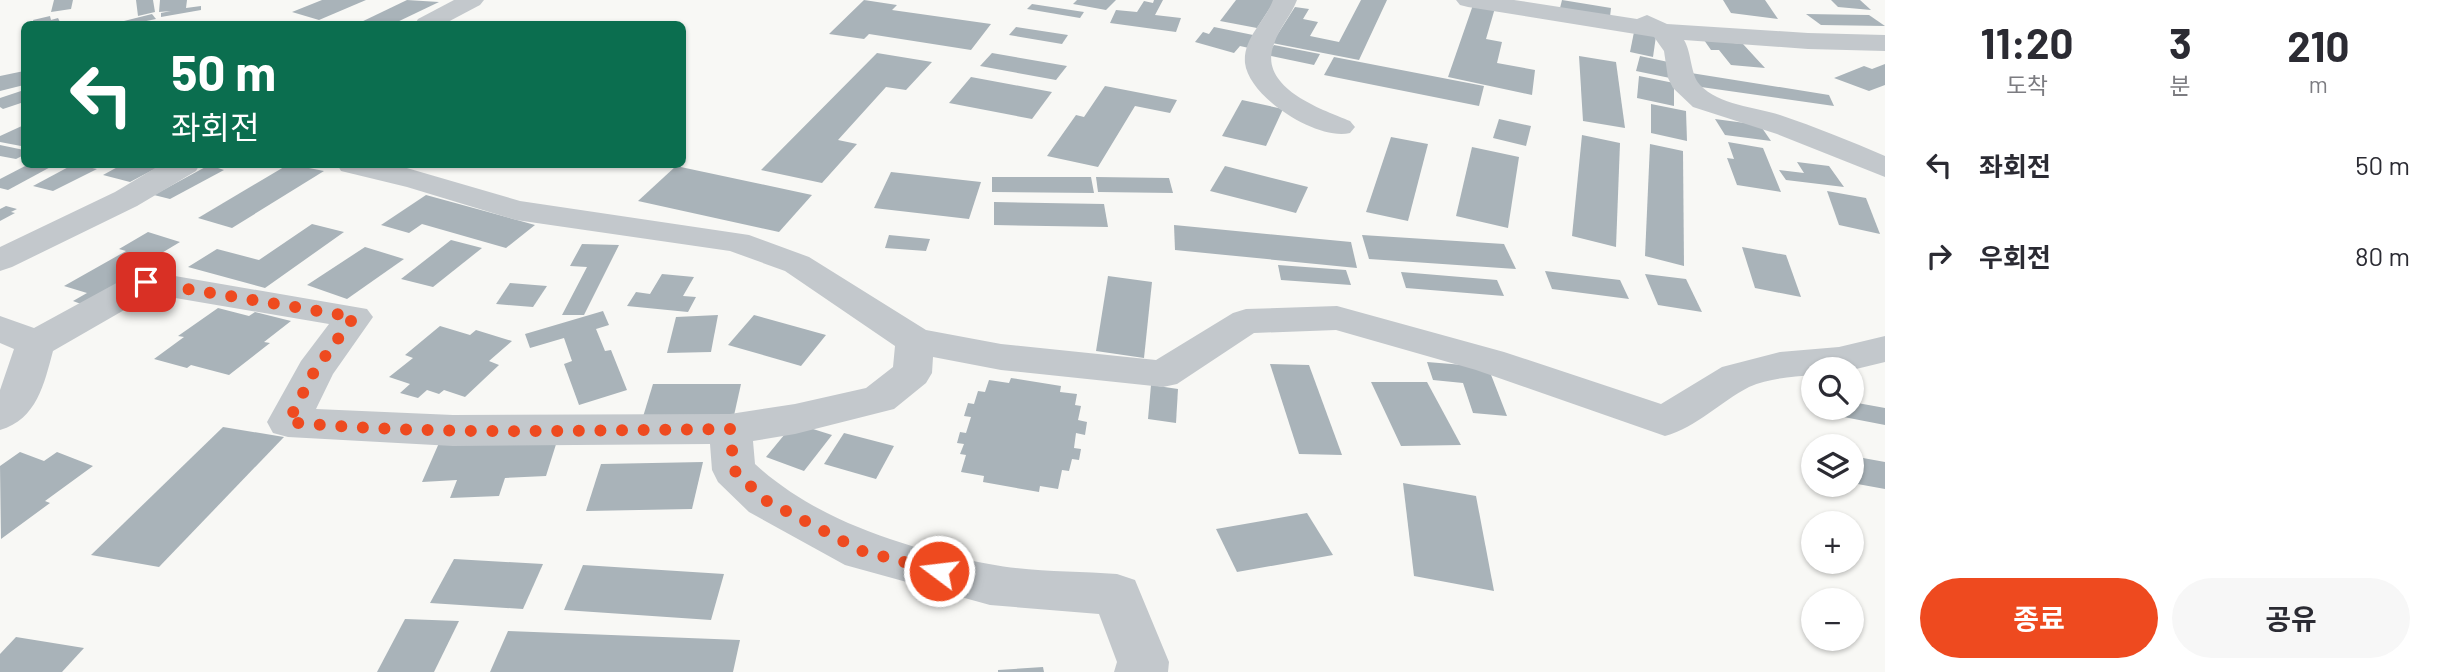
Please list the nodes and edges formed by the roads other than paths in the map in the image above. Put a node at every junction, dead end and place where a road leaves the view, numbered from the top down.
1 (472, 0) edge
2 (1284, 0) edge
3 (1468, 0) edge
4 (1601, 0) edge
5 (433, 21) edge
6 (1665, 31) junction
7 (1885, 43) edge
8 (1340, 127) dead end
9 (178, 168) edge
10 (368, 168) edge
11 (1885, 168) edge
12 (0, 260) edge
13 (18, 336) edge
14 (915, 341) junction
15 (1885, 349) edge
16 (0, 415) edge
17 (730, 429) junction
18 (1142, 672) edge

1 - 5 street
2 - 8 street
3 - 6 street
4 - 6 street
6 - 7 street
6 - 11 street
9 - 12 street
10 - 14 street
13 - 16 street
13 - 17 street
14 - 15 street
14 - 17 street
17 - 18 street

